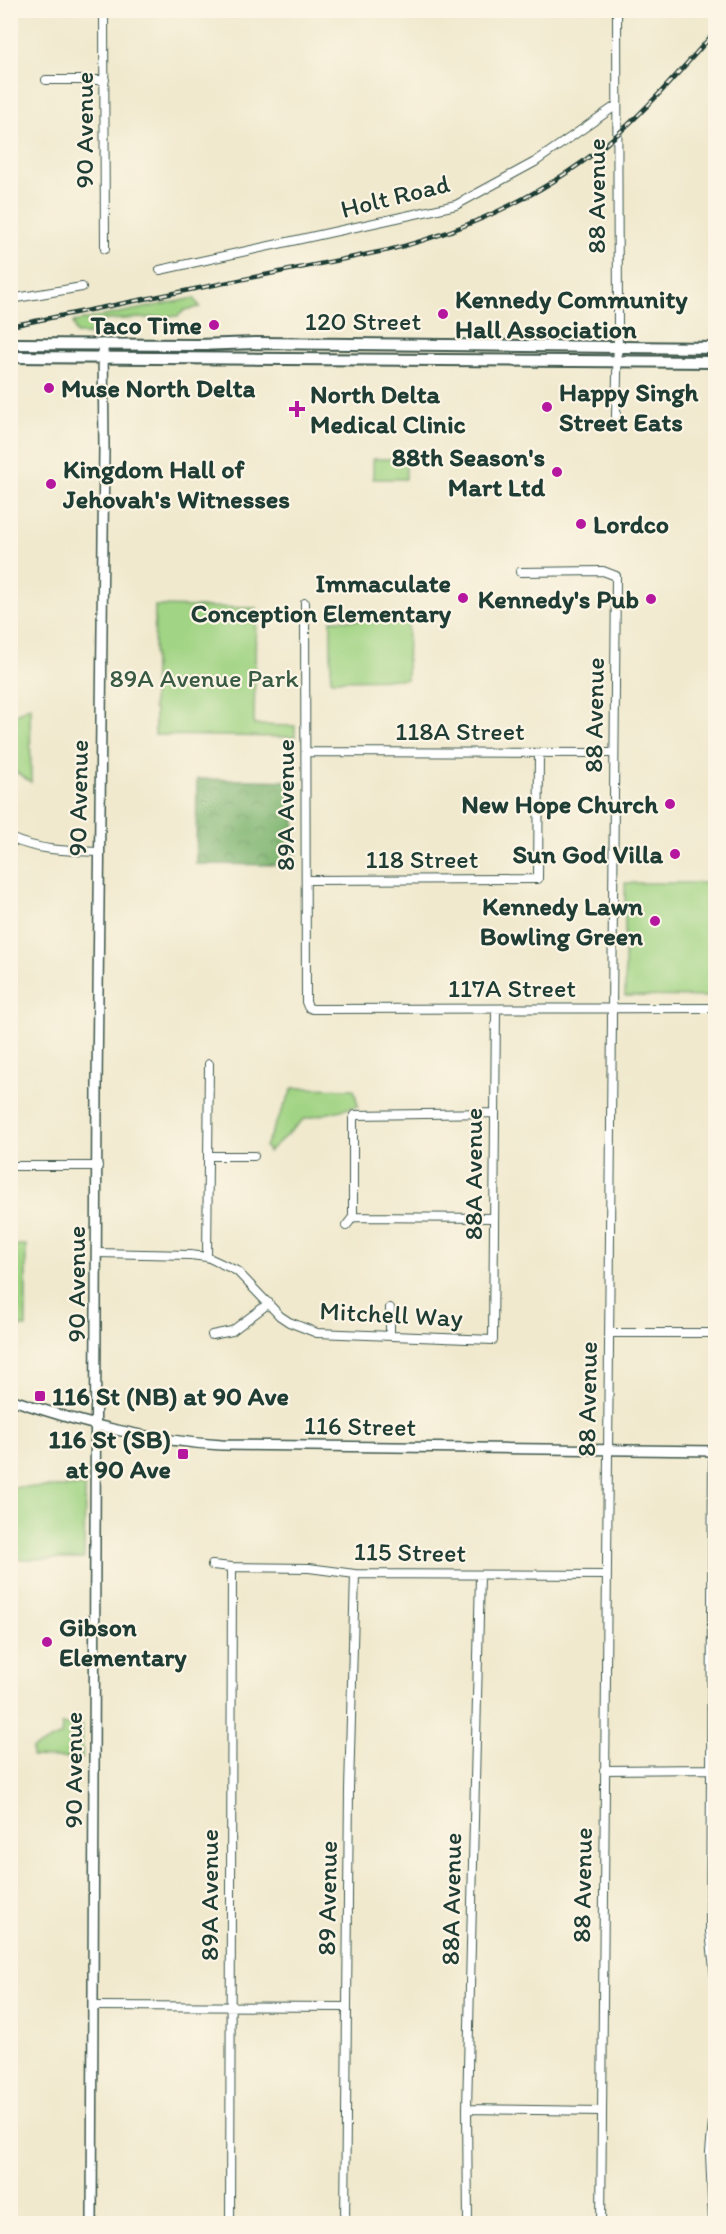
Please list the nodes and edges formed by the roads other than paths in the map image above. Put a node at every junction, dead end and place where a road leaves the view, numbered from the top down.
1 (104, 10) edge
2 (617, 10) edge
3 (45, 80) dead end
4 (105, 80) junction
5 (616, 105) junction
6 (105, 249) dead end
7 (160, 270) dead end
8 (82, 287) dead end
9 (10, 299) edge
10 (10, 344) edge
11 (102, 344) junction
12 (427, 344) junction
13 (618, 347) junction
14 (716, 348) edge
15 (10, 357) edge
16 (103, 358) junction
17 (352, 360) junction
18 (618, 362) junction
19 (716, 362) edge
20 (616, 416) dead end
21 (520, 572) dead end
22 (305, 603) dead end
23 (306, 752) junction
24 (539, 753) junction
25 (614, 753) junction
26 (10, 838) edge
27 (99, 852) junction
28 (307, 880) junction
29 (308, 1007) joint
30 (716, 1008) edge
31 (496, 1009) junction
32 (612, 1009) junction
33 (209, 1064) dead end
34 (494, 1113) junction
35 (208, 1156) junction
36 (254, 1156) dead end
37 (10, 1166) edge
38 (98, 1166) junction
39 (353, 1217) junction
40 (494, 1218) junction
41 (346, 1226) dead end
42 (97, 1253) junction
43 (207, 1257) junction
44 (269, 1303) junction
45 (390, 1308) dead end
46 (609, 1333) junction
47 (716, 1333) edge
48 (212, 1335) dead end
49 (390, 1336) junction
50 (493, 1340) joint
51 (10, 1399) edge
52 (96, 1425) junction
53 (607, 1450) junction
54 (714, 1451) edge
55 (212, 1565) dead end
56 (232, 1567) junction
57 (355, 1574) junction
58 (480, 1575) junction
59 (607, 1575) junction
60 (710, 1769) junction
61 (604, 1770) junction
62 (716, 1988) edge
63 (93, 2006) junction
64 (346, 2007) junction
65 (230, 2008) junction
66 (716, 2092) edge
67 (467, 2109) junction
68 (601, 2111) junction
69 (92, 2223) edge
70 (230, 2223) edge
71 (345, 2223) edge
72 (468, 2223) edge
73 (601, 2223) edge
74 (713, 2223) edge

1 - 4 street, 90 Avenue
2 - 5 street, 88 Avenue
3 - 4 street
4 - 6 street, 90 Avenue
5 - 7 street, Holt Road
5 - 13 street, 88 Avenue
8 - 9 street
10 - 11 main road, 120 Street
11 - 12 main road, 120 Street
11 - 16 street, 90 Avenue
12 - 13 main road, 120 Street
12 - 17 main road
13 - 14 main road, 120 Street
13 - 18 street, 88 Avenue
15 - 16 main road, 120 Street
16 - 17 main road, 120 Street
16 - 27 street, 90 Avenue
17 - 18 main road, 120 Street
18 - 19 main road, 120 Street
18 - 20 street, 88 Avenue
21 - 25 street, 88 Avenue
22 - 23 street, 89A Avenue
23 - 24 street, 118A Street
23 - 28 street, 89A Avenue
24 - 25 street, 118A Street
24 - 28 street, 118 Street
25 - 32 street, 88 Avenue
26 - 27 street
27 - 38 street, 90 Avenue
28 - 29 street, 89A Avenue
29 - 31 street, 117A Street
30 - 32 street, 117A Street
31 - 32 street, 117A Street
31 - 34 street, 88A Avenue
32 - 46 street, 88 Avenue
33 - 35 street
34 - 39 street
34 - 40 street, 88A Avenue
35 - 36 street
35 - 43 street
37 - 38 street
38 - 42 street, 90 Avenue
39 - 40 street
39 - 41 street
40 - 50 street, 88A Avenue
42 - 43 street, Mitchell Way
42 - 52 street, 90 Avenue
43 - 44 street, Mitchell Way
44 - 48 street
44 - 49 street, Mitchell Way
45 - 49 street
46 - 47 street
46 - 53 street, 88 Avenue
49 - 50 street, Mitchell Way
51 - 52 street, 116 Street
52 - 53 street, 116 Street
52 - 63 street, 90 Avenue
53 - 54 street, 116 Street
53 - 59 street, 88 Avenue
54 - 60 street
55 - 56 street, 115 Street
56 - 57 street, 115 Street
56 - 65 street, 89A Avenue
57 - 58 street, 115 Street
57 - 64 street, 89 Avenue
58 - 59 street, 115 Street
58 - 67 street, 88A Avenue
59 - 61 street, 88 Avenue
60 - 61 street
60 - 62 street
61 - 68 street, 88 Avenue
63 - 65 street
63 - 69 street, 90 Avenue
64 - 65 street
64 - 71 street, 89 Avenue
65 - 70 street, 89A Avenue
66 - 74 street
67 - 68 street
67 - 72 street, 88A Avenue
68 - 73 street, 88 Avenue

